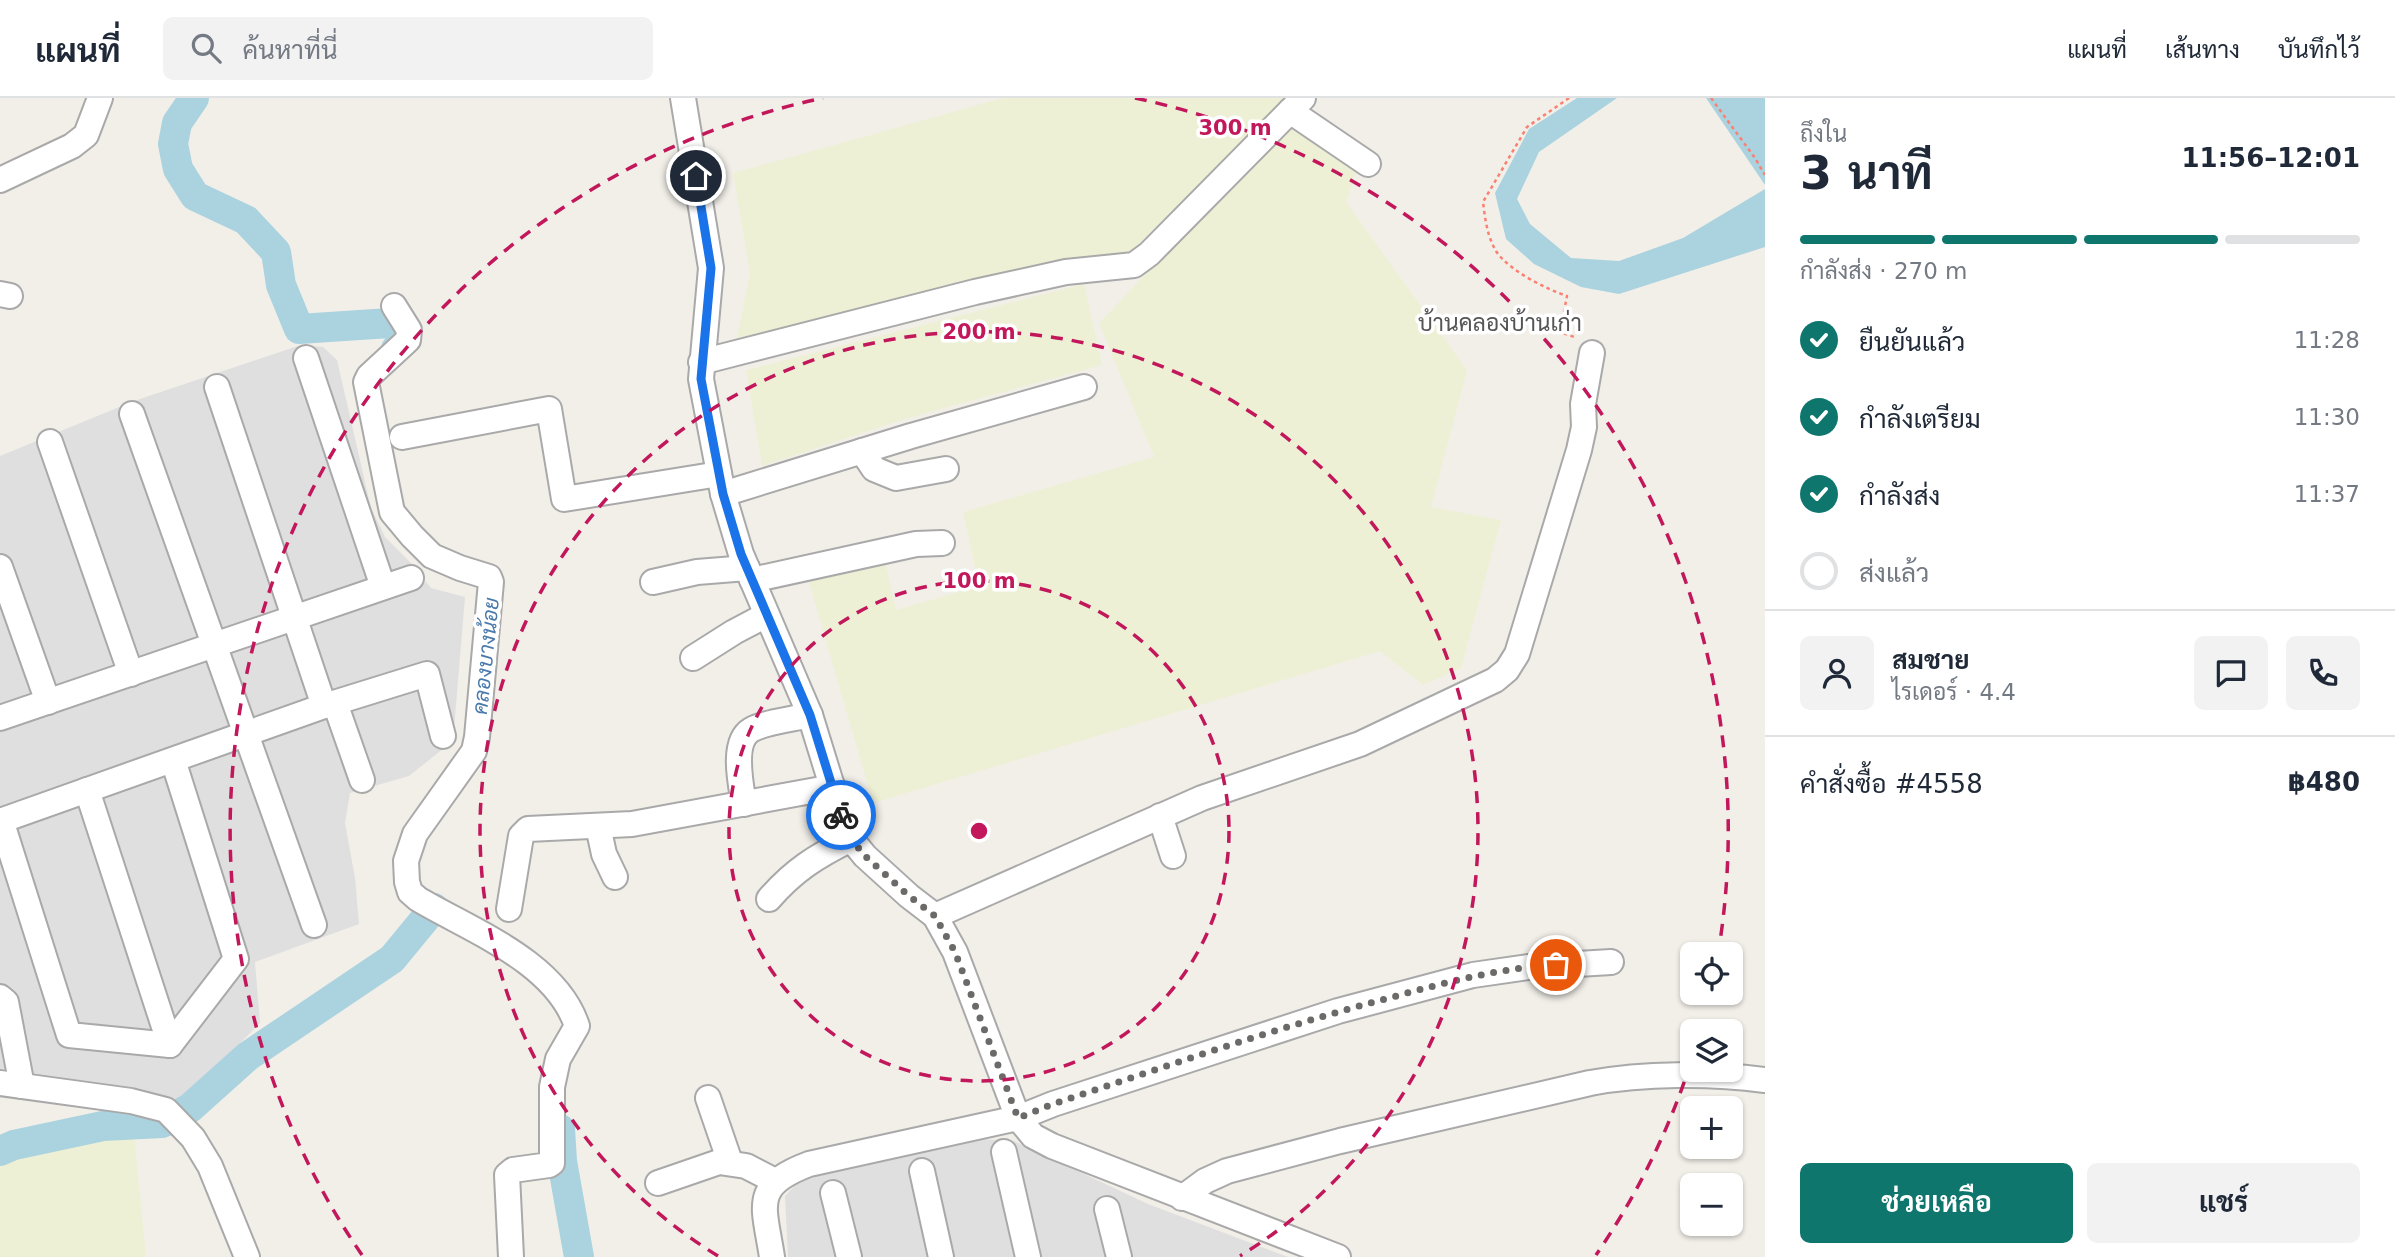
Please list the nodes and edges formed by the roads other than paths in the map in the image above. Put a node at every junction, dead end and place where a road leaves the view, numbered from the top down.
1 (100, 98) edge
2 (683, 98) edge
3 (1296, 104) edge
4 (1368, 164) dead end
5 (0, 180) edge
6 (394, 306) dead end
7 (1592, 353) road end
8 (306, 358) dead end
9 (701, 362) junction
10 (217, 387) dead end
11 (1084, 387) dead end
12 (132, 414) dead end
13 (402, 437) dead end
14 (50, 442) dead end
15 (862, 451) junction
16 (946, 469) dead end
17 (721, 484) junction
18 (942, 543) dead end
19 (0, 567) edge
20 (750, 574) junction
21 (411, 578) dead end
22 (653, 582) dead end
23 (383, 587) junction
24 (5, 597) edge
25 (766, 615) junction
26 (295, 619) junction
27 (215, 646) junction
28 (693, 658) dead end
29 (131, 674) junction
30 (48, 702) junction
31 (329, 704) junction
32 (810, 715) junction
33 (0, 718) edge
34 (246, 734) junction
35 (443, 736) dead end
36 (173, 760) junction
37 (362, 780) dead end
38 (832, 787) junction
39 (87, 790) junction
40 (744, 804) junction
41 (1160, 816) junction
42 (0, 821) edge
43 (598, 826) junction
44 (851, 839) junction
45 (1173, 856) dead end
46 (615, 877) dead end
47 (769, 899) dead end
48 (509, 909) dead end
49 (935, 916) junction
50 (314, 925) dead end
51 (1611, 962) dead end
52 (0, 997) edge
53 (170, 1045) junction
54 (1765, 1080) edge
55 (6, 1082) edge
56 (708, 1098) dead end
57 (1018, 1118) junction
58 (1004, 1152) dead end
59 (730, 1162) junction
60 (922, 1171) dead end
61 (775, 1181) junction
62 (658, 1184) dead end
63 (833, 1193) dead end
64 (1182, 1198) junction
65 (1107, 1209) dead end
66 (247, 1257) edge
67 (510, 1257) edge
68 (772, 1257) edge
69 (849, 1257) edge
70 (941, 1257) edge
71 (1028, 1257) edge
72 (1119, 1257) edge
73 (1338, 1257) edge

1 - 5 street
2 - 9 street
3 - 4 street
3 - 9 street
6 - 67 street
7 - 41 street
8 - 23 street
9 - 17 street
10 - 26 street
11 - 15 street
12 - 27 street
13 - 17 street
14 - 29 street
15 - 16 street
15 - 17 street
17 - 20 street
18 - 20 street
19 - 24 street
20 - 22 street
20 - 25 street
21 - 23 street
23 - 26 street
24 - 30 street
25 - 28 street
25 - 32 street
26 - 27 street
26 - 31 street
27 - 29 street
27 - 34 street
29 - 30 street
30 - 33 street
31 - 34 street
31 - 35 street
31 - 37 street
32 - 38 street
32 - 40 street
34 - 36 street
34 - 50 street
36 - 39 street
36 - 53 street
38 - 40 street
38 - 44 street
39 - 42 street
39 - 53 street
40 - 43 street
41 - 45 street
41 - 49 street
42 - 53 street
43 - 46 street
43 - 48 street
44 - 47 street
44 - 49 street
49 - 57 street
51 - 57 street
52 - 55 street
54 - 64 street
55 - 66 street
56 - 59 street
57 - 61 street
57 - 64 street
58 - 71 street
59 - 61 street
59 - 62 street
60 - 70 street
61 - 68 street
63 - 69 street
64 - 73 street
65 - 72 street

